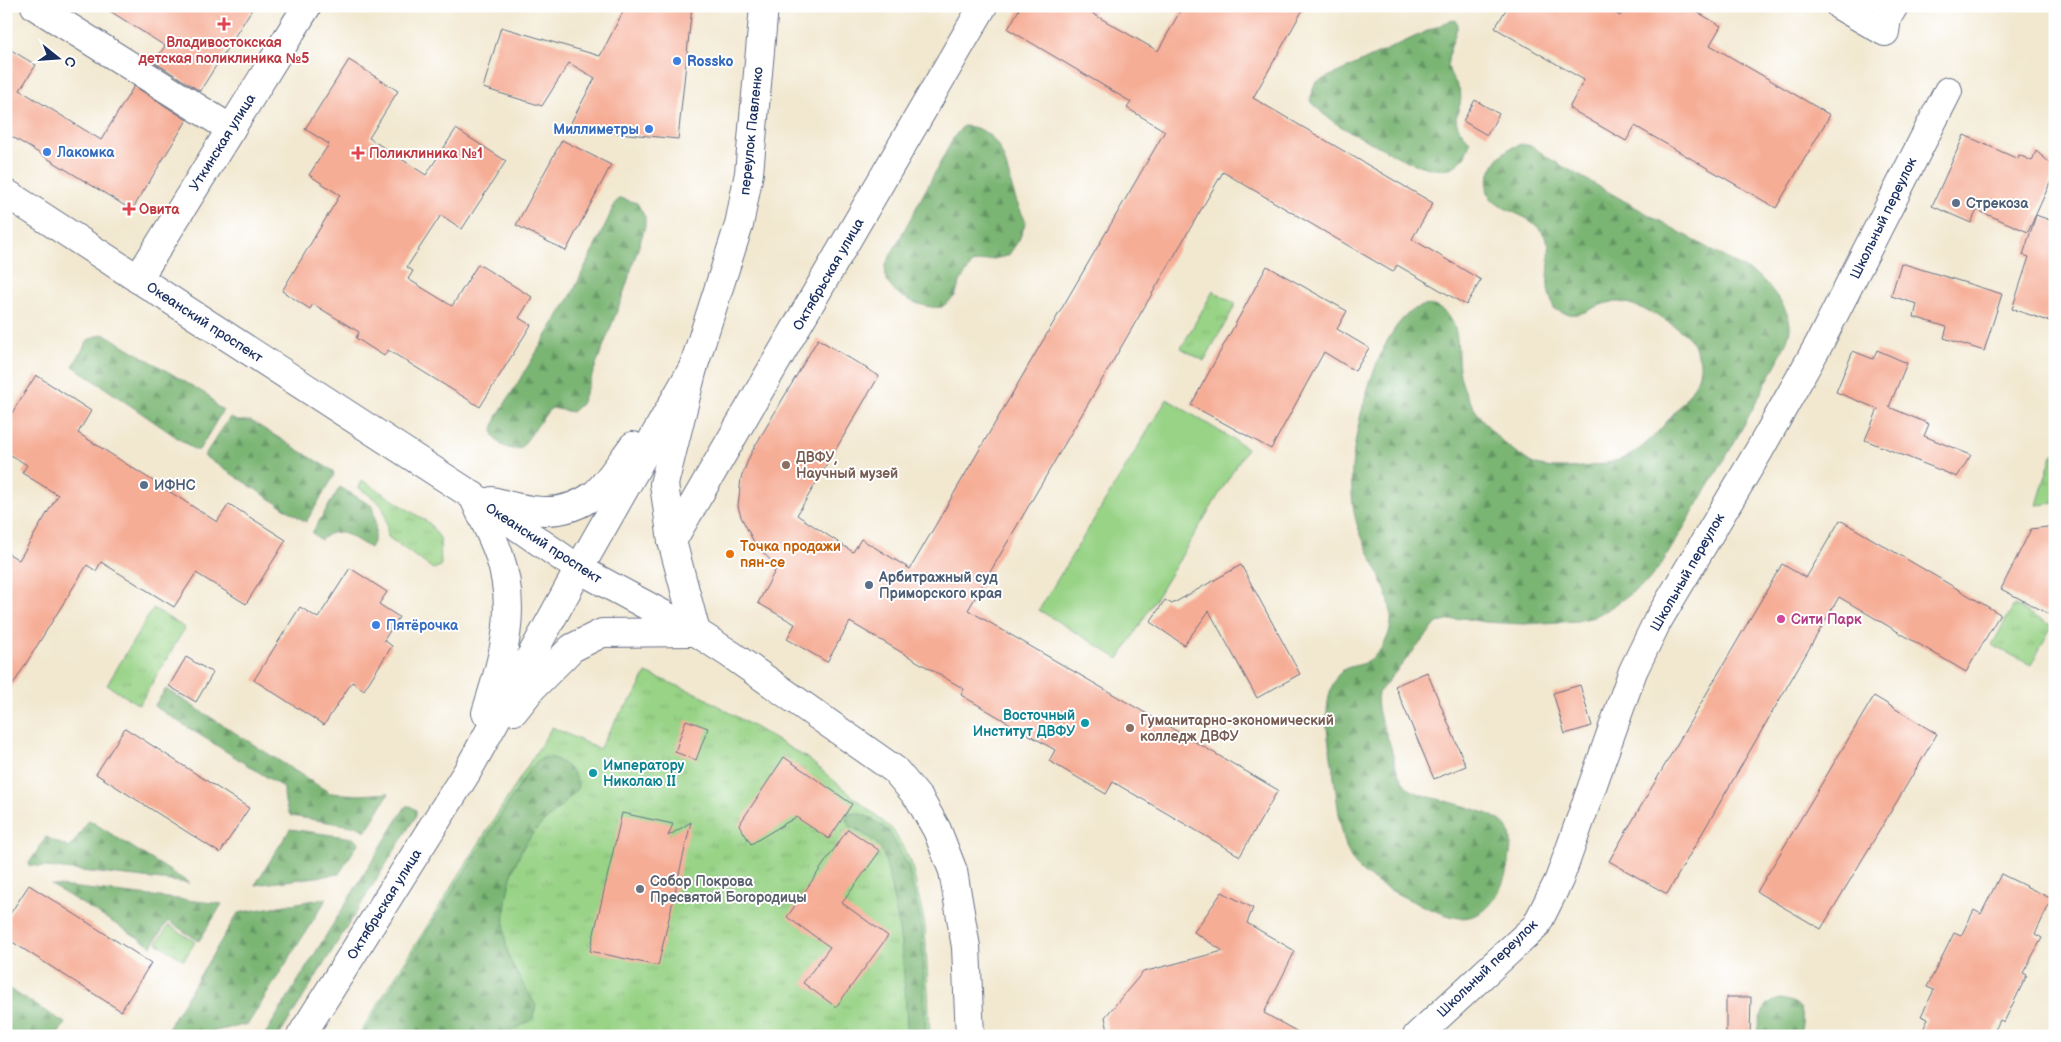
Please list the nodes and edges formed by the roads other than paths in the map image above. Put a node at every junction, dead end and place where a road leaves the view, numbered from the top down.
1 (35, 6) edge
2 (307, 6) edge
3 (764, 6) edge
4 (983, 6) edge
5 (1840, 6) edge
6 (1894, 6) edge
7 (1948, 91) dead end
8 (231, 129) junction
9 (6, 193) edge
10 (138, 279) junction
11 (694, 368) junction
12 (473, 496) junction
13 (672, 541) junction
14 (579, 569) junction
15 (696, 632) junction
16 (467, 772) junction
17 (301, 1036) edge
18 (970, 1036) edge
19 (1417, 1036) edge

1 - 8 main road
2 - 8 main road, Уткинская улица
3 - 11 main road, переулок Павленко
4 - 13 main road, Октябрьская улица
5 - 6 main road
7 - 19 main road, Школьный переулок
8 - 10 main road, Уткинская улица
9 - 10 main road, Океанский проспект
10 - 12 main road, Океанский проспект
11 - 12 main road
11 - 13 main road
11 - 14 main road
12 - 14 main road, Океанский проспект
12 - 16 main road
13 - 15 main road
14 - 15 main road, Океанский проспект
14 - 16 main road
15 - 16 main road
15 - 18 main road, Океанский проспект
16 - 17 main road, Октябрьская улица

